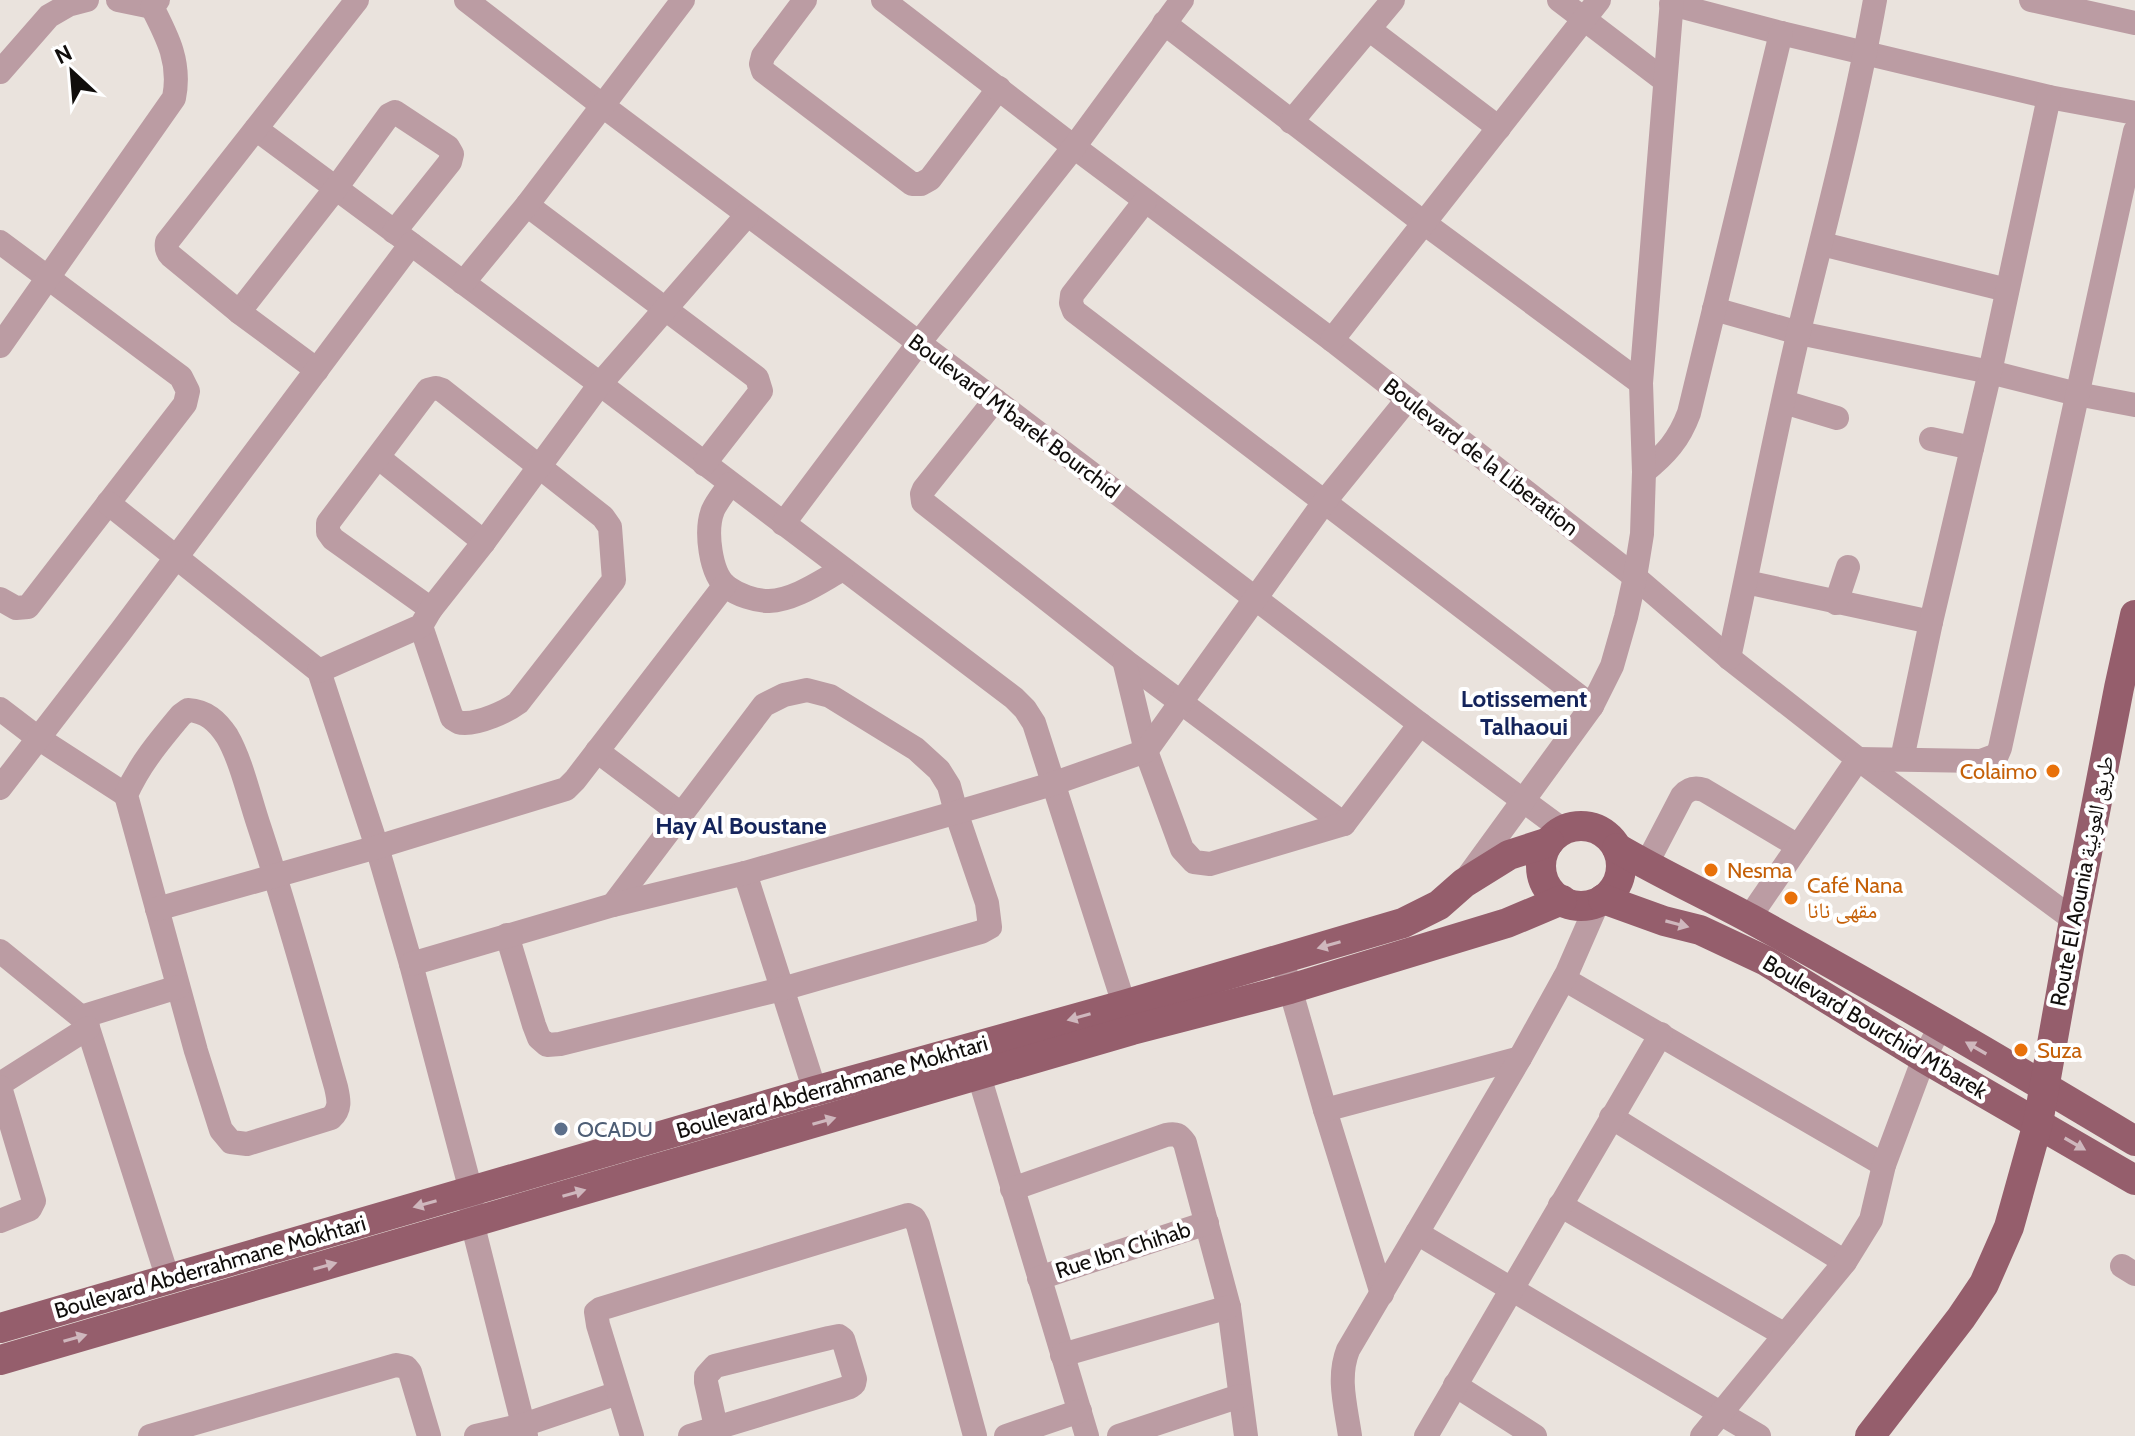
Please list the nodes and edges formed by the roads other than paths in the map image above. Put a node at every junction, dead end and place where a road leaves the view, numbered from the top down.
1 (87, 0) edge
2 (118, 0) edge
3 (357, 0) edge
4 (466, 0) edge
5 (683, 0) edge
6 (805, 0) edge
7 (883, 0) edge
8 (1182, 0) edge
9 (1393, 0) edge
10 (1559, 0) edge
11 (1875, 0) edge
12 (2031, 0) edge
13 (1671, 2) edge
14 (2063, 3) edge
15 (155, 4) edge
16 (1591, 10) edge
17 (1164, 23) junction
18 (2135, 23) edge
19 (1370, 30) junction
20 (1781, 33) junction
21 (1866, 52) junction
22 (0, 72) edge
23 (1664, 80) junction
24 (999, 88) junction
25 (2049, 97) junction
26 (603, 106) junction
27 (2135, 113) edge
28 (1291, 122) junction
29 (1499, 128) junction
30 (256, 129) junction
31 (2135, 131) edge
32 (1074, 147) junction
33 (336, 188) junction
34 (1145, 201) junction
35 (527, 205) junction
36 (747, 215) junction
37 (1424, 223) junction
38 (402, 238) junction
39 (0, 242) edge
40 (1822, 244) junction
41 (48, 277) junction
42 (463, 283) junction
43 (2007, 290) junction
44 (664, 309) junction
45 (1714, 309) junction
46 (239, 312) junction
47 (1799, 333) junction
48 (1332, 340) junction
49 (918, 344) junction
50 (0, 346) edge
51 (317, 370) junction
52 (1990, 372) junction
53 (1641, 383) junction
54 (600, 384) junction
55 (2077, 394) junction
56 (995, 400) junction
57 (1407, 400) junction
58 (1784, 402) junction
59 (2135, 405) edge
60 (1837, 418) dead end
61 (1931, 439) dead end
62 (1972, 448) junction
63 (379, 458) junction
64 (704, 464) junction
65 (539, 467) junction
66 (1644, 472) junction
67 (730, 484) junction
68 (1325, 501) junction
69 (108, 503) junction
70 (783, 524) junction
71 (484, 542) junction
72 (176, 556) junction
73 (1848, 567) dead end
74 (843, 569) junction
75 (1635, 577) junction
76 (1746, 582) junction
77 (725, 585) junction
78 (0, 599) edge
79 (1255, 600) junction
80 (1836, 603) junction
81 (2135, 615) edge
82 (426, 617) junction
83 (1931, 622) junction
84 (1729, 658) junction
85 (1124, 660) junction
86 (319, 671) junction
87 (2127, 690) edge
88 (1181, 701) junction
89 (1592, 706) junction
90 (0, 709) edge
91 (1420, 724) junction
92 (38, 738) junction
93 (597, 751) junction
94 (1146, 751) junction
95 (1858, 759) junction
96 (1902, 759) junction
97 (1052, 784) junction
98 (0, 788) edge
99 (126, 795) junction
100 (1523, 799) junction
101 (956, 812) junction
102 (681, 814) junction
103 (1344, 824) junction
104 (1556, 836) junction
105 (1798, 846) junction
106 (377, 847) junction
107 (1617, 848) junction
108 (1646, 865) junction
109 (745, 873) junction
110 (276, 877) junction
111 (1464, 883) junction
112 (1583, 901) junction
113 (613, 905) junction
114 (157, 909) junction
115 (1749, 918) junction
116 (2074, 920) junction
117 (507, 935) junction
118 (1773, 948) junction
119 (0, 951) edge
120 (1282, 958) junction
121 (411, 964) junction
122 (1565, 976) junction
123 (178, 987) junction
124 (782, 989) junction
125 (1290, 989) junction
126 (1128, 1017) junction
127 (84, 1022) junction
128 (1940, 1027) junction
129 (1661, 1034) junction
130 (1520, 1058) junction
131 (1924, 1058) junction
132 (975, 1062) junction
133 (0, 1085) edge
134 (2044, 1086) junction
135 (815, 1091) junction
136 (1325, 1110) junction
137 (1611, 1117) junction
138 (2038, 1123) junction
139 (2135, 1141) edge
140 (1884, 1165) junction
141 (2135, 1180) edge
142 (1012, 1189) junction
143 (471, 1191) junction
144 (1560, 1205) junction
145 (0, 1221) edge
146 (472, 1222) junction
147 (1207, 1223) junction
148 (1417, 1233) junction
149 (1845, 1262) junction
150 (1039, 1278) junction
151 (168, 1279) junction
152 (1511, 1289) junction
153 (1382, 1294) junction
154 (1229, 1307) junction
155 (0, 1328) edge
156 (1785, 1335) junction
157 (1062, 1355) junction
158 (0, 1360) edge
159 (1455, 1385) junction
160 (618, 1393) junction
161 (1240, 1396) junction
162 (1080, 1411) junction
163 (1721, 1414) junction
164 (1187, 1425) edge
165 (759, 1426) edge
166 (716, 1427) junction
167 (525, 1430) edge
168 (150, 1436) edge
169 (429, 1436) edge
170 (476, 1436) edge
171 (632, 1436) edge
172 (690, 1436) edge
173 (975, 1436) edge
174 (1006, 1436) edge
175 (1087, 1436) edge
176 (1119, 1436) edge
177 (1246, 1436) edge
178 (1350, 1436) edge
179 (1426, 1436) edge
180 (1535, 1436) edge
181 (1702, 1436) edge
182 (1759, 1436) edge
183 (1870, 1436) edge

1 - 22 street
2 - 15 street
3 - 30 street
4 - 26 street, Boulevard M'barek Bourchid
5 - 26 street
6 - 24 street
7 - 24 street, Boulevard de la Liberation
8 - 17 street
9 - 19 street
10 - 16 street
11 - 21 street
12 - 14 street
13 - 20 street
13 - 23 street, Boulevard Abderrahmane Mokhtari
14 - 18 street
15 - 41 street
16 - 23 street
16 - 29 street
17 - 28 street
17 - 32 street
19 - 28 street
19 - 29 street
20 - 21 street
20 - 45 street
21 - 25 street
21 - 40 street
23 - 53 street, Boulevard Abderrahmane Mokhtari
24 - 32 street, Boulevard de la Liberation
25 - 27 street
25 - 43 street
26 - 35 street
26 - 36 street, Boulevard M'barek Bourchid
28 - 37 street
29 - 37 street
30 - 33 street
30 - 46 street
31 - 55 street
32 - 34 street, Boulevard de la Liberation
32 - 49 street
33 - 38 street
33 - 38 street
33 - 46 street
34 - 48 street, Boulevard de la Liberation
34 - 68 street
35 - 42 street
35 - 44 street
36 - 44 street
36 - 49 street, Boulevard M'barek Bourchid
37 - 48 street
37 - 53 street
38 - 42 street
38 - 51 street
39 - 41 street
40 - 43 street
40 - 47 street
41 - 50 street
41 - 69 street
42 - 54 street
43 - 52 street
44 - 54 street
44 - 64 street
45 - 47 street
45 - 66 street
46 - 51 street
47 - 52 street
47 - 58 street
48 - 57 street, Boulevard de la Liberation
49 - 56 street, Boulevard M'barek Bourchid
49 - 70 street
51 - 72 street
52 - 55 street
52 - 62 street
53 - 66 street, Boulevard Abderrahmane Mokhtari
54 - 64 street
54 - 65 street
55 - 59 street
55 - 96 street
56 - 79 street, Boulevard M'barek Bourchid
56 - 85 street
57 - 68 street
57 - 75 street, Boulevard de la Liberation
58 - 60 street
58 - 76 street
61 - 62 street
62 - 83 street
63 - 65 street
63 - 71 street
63 - 82 street
64 - 67 street
65 - 71 street
65 - 82 street
66 - 75 street, Boulevard Abderrahmane Mokhtari
67 - 70 street
67 - 77 street
68 - 79 street
68 - 89 street
69 - 72 street
69 - 78 street
70 - 74 street
71 - 82 street
72 - 86 street
72 - 92 street
73 - 80 street
74 - 77 street
74 - 97 street
75 - 84 street, Boulevard de la Liberation
75 - 89 street, Boulevard Abderrahmane Mokhtari
76 - 80 street
76 - 84 street
77 - 93 street
79 - 88 street
79 - 91 street, Boulevard M'barek Bourchid
80 - 83 street
81 - 87 main road, Route El Aounia طريق العونية
82 - 86 street
83 - 96 street
84 - 95 street, Boulevard de la Liberation
85 - 88 street
85 - 94 street
86 - 106 street
87 - 116 main road, Route El Aounia طريق العونية
88 - 94 street
88 - 103 street
89 - 100 street, Boulevard Abderrahmane Mokhtari
90 - 92 street
91 - 100 street, Boulevard M'barek Bourchid
91 - 103 street
92 - 98 street
92 - 99 street
93 - 102 street
93 - 106 street
94 - 97 street
94 - 103 street
95 - 96 street
95 - 105 street
95 - 116 street, Boulevard de la Liberation
97 - 101 street
97 - 126 street
99 - 110 street
99 - 114 street
100 - 104 street, Boulevard M'barek Bourchid
100 - 111 street, Boulevard Abderrahmane Mokhtari
101 - 102 street
101 - 109 street
101 - 124 street
102 - 113 street
104 - 107 main road
104 - 111 main road
104 - 112 main road
105 - 108 street
105 - 115 street
106 - 110 street
106 - 121 street
107 - 108 main road, Boulevard Bourchid M'barek
107 - 112 main road
108 - 115 main road, Boulevard Bourchid M'barek
109 - 113 street
109 - 124 street
110 - 114 street
110 - 123 street
111 -> 120 main road, Boulevard Abderrahmane Mokhtari
112 -> 118 main road, Boulevard Bourchid M'barek
112 - 122 street
112 - 125 main road, Boulevard Abderrahmane Mokhtari
113 - 117 street
114 - 123 street
115 - 118 main road, Boulevard Bourchid M'barek
116 - 134 main road, Route El Aounia طريق العونية
117 - 121 street
117 - 124 street
118 - 128 main road, Boulevard Bourchid M'barek
118 - 131 main road, Boulevard Bourchid M'barek
119 - 127 street
120 - 125 street
120 - 126 main road, Boulevard Abderrahmane Mokhtari
121 - 143 street
122 - 129 street
122 - 130 street
123 - 127 street
124 - 135 street
125 - 126 main road, Boulevard Abderrahmane Mokhtari
125 - 136 street
126 - 132 main road, Boulevard Abderrahmane Mokhtari
127 - 133 street
127 - 151 street
128 - 131 street
134 -> 128 main road, Boulevard Bourchid M'barek
129 - 137 street
129 - 140 street
130 - 136 street
130 - 148 street
131 - 138 main road, Boulevard Bourchid M'barek
131 - 140 street
132 - 135 main road, Boulevard Abderrahmane Mokhtari
132 - 142 street
146 -> 132 main road, Boulevard Abderrahmane Mokhtari
133 - 145 street
134 - 138 main road, Route El Aounia طريق العونية
134 - 139 main road, Boulevard Bourchid M'barek
135 - 143 main road, Boulevard Abderrahmane Mokhtari
136 - 153 street
137 - 144 street
137 - 149 street
138 -> 141 main road, Boulevard Bourchid M'barek
138 - 183 main road, Route El Aounia طريق العونية
140 - 149 street
142 - 147 street
142 - 150 street
143 - 146 street
143 -> 151 main road, Boulevard Abderrahmane Mokhtari
144 - 152 street
144 - 156 street
158 -> 146 main road, Boulevard Abderrahmane Mokhtari
146 - 167 street
147 - 150 street, Rue Ibn Chihab
147 - 154 street
148 - 152 street
148 - 153 street
149 - 156 street
150 - 157 street
151 - 155 main road, Boulevard Abderrahmane Mokhtari
152 - 159 street
152 - 163 street
153 - 178 street
154 - 157 street
154 - 161 street
156 - 163 street
157 - 162 street
159 - 179 street
159 - 180 street
160 - 167 street
160 - 171 street
160 - 173 street
161 - 164 street
161 - 177 street
162 - 174 street
162 - 175 street
163 - 181 street
163 - 182 street
164 - 176 street
165 - 166 street
165 - 166 street
166 - 172 street
167 - 170 street
168 - 169 street

